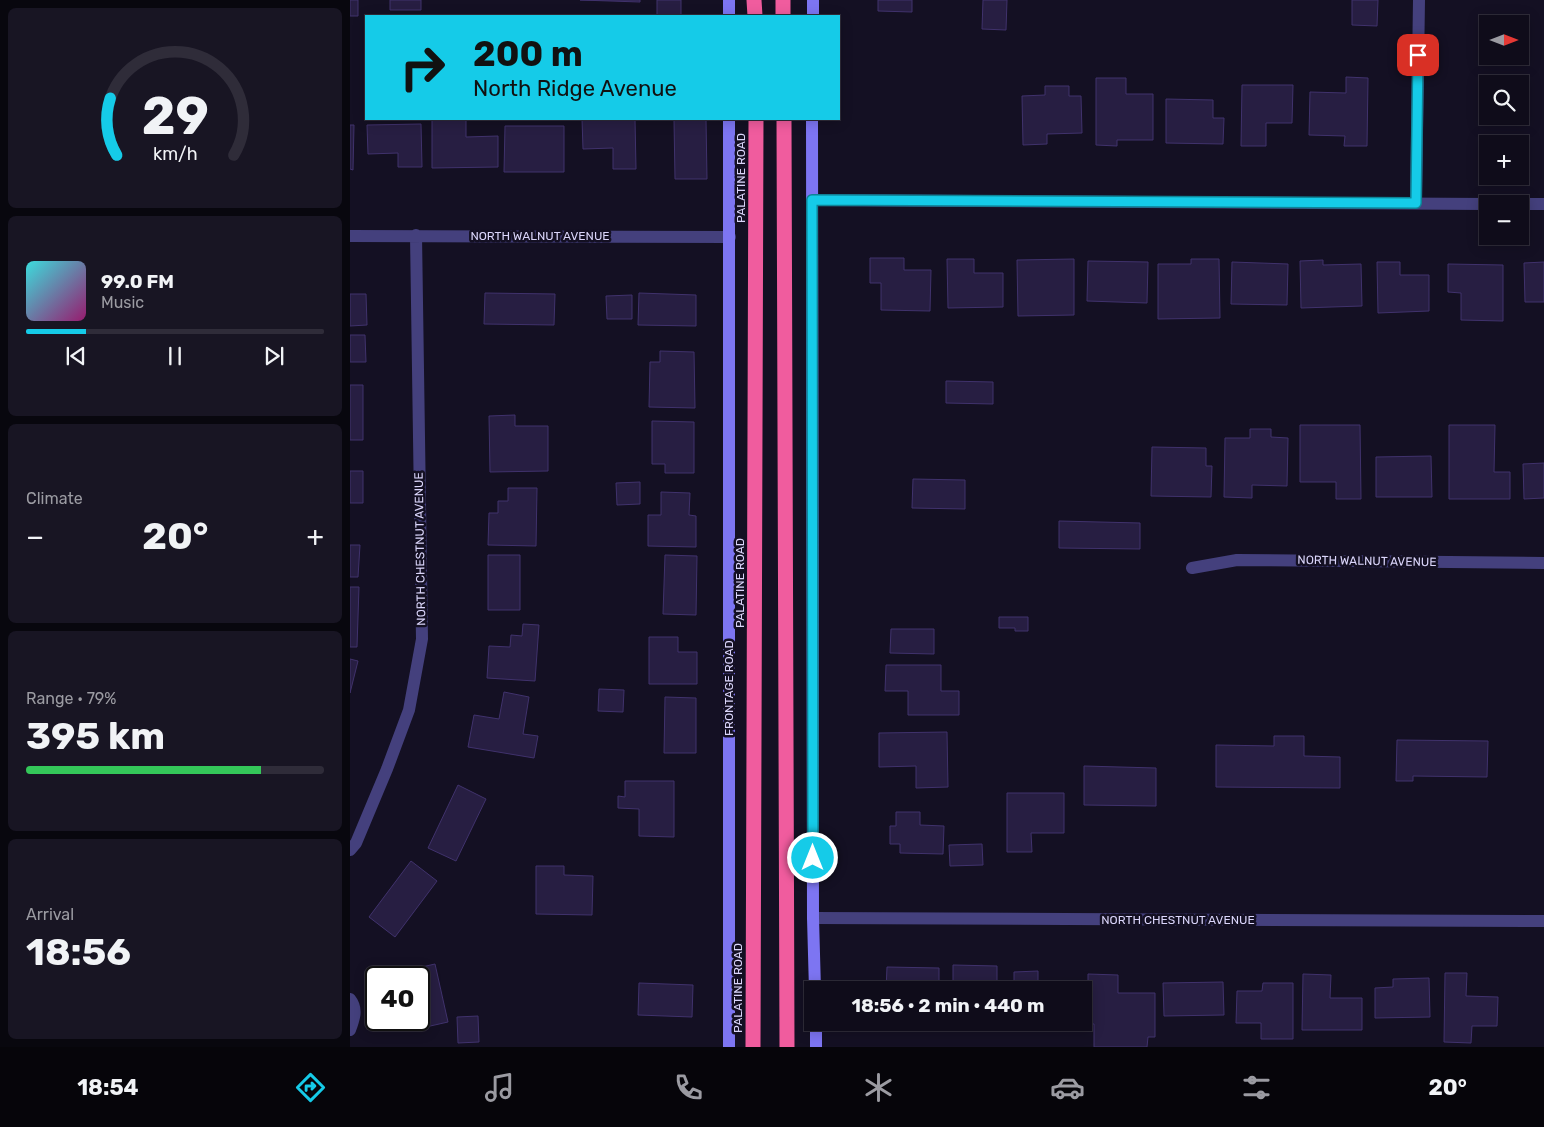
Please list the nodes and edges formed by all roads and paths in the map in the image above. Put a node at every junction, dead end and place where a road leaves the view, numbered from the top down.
1 (729, 0) edge
2 (754, 0) edge
3 (783, 0) edge
4 (813, 0) edge
5 (1419, 0) edge
6 (729, 15) edge
7 (755, 15) edge
8 (783, 15) edge
9 (813, 15) edge
10 (729, 120) edge
11 (756, 120) edge
12 (784, 120) edge
13 (812, 120) edge
14 (812, 200) junction
15 (1416, 203) junction
16 (1479, 204) edge
17 (1529, 204) edge
18 (1544, 204) edge
19 (416, 235) junction
20 (350, 236) edge
21 (730, 237) junction
22 (1544, 563) edge
23 (1192, 568) dead end
24 (350, 850) edge
25 (813, 918) junction
26 (1544, 921) edge
27 (815, 981) edge
28 (350, 999) edge
29 (350, 1030) edge
30 (816, 1031) edge
31 (729, 1047) edge
32 (753, 1047) edge
33 (787, 1047) edge
34 (816, 1047) edge

1 - 6 street
2 - 7 highway
3 - 8 highway
4 - 9 street
5 - 15 street
10 - 21 street, FRONTAGE ROAD
11 - 32 highway, PALATINE ROAD
12 - 33 highway
13 - 14 street
14 - 15 street
14 - 25 street
15 - 16 street
17 - 18 street
19 - 20 street, NORTH WALNUT AVENUE
19 - 21 street, NORTH WALNUT AVENUE
19 - 24 street, NORTH CHESTNUT AVENUE
21 - 31 street, FRONTAGE ROAD
22 - 23 street, NORTH WALNUT AVENUE
25 - 26 street, NORTH CHESTNUT AVENUE
25 - 27 street
28 - 29 street
30 - 34 street

